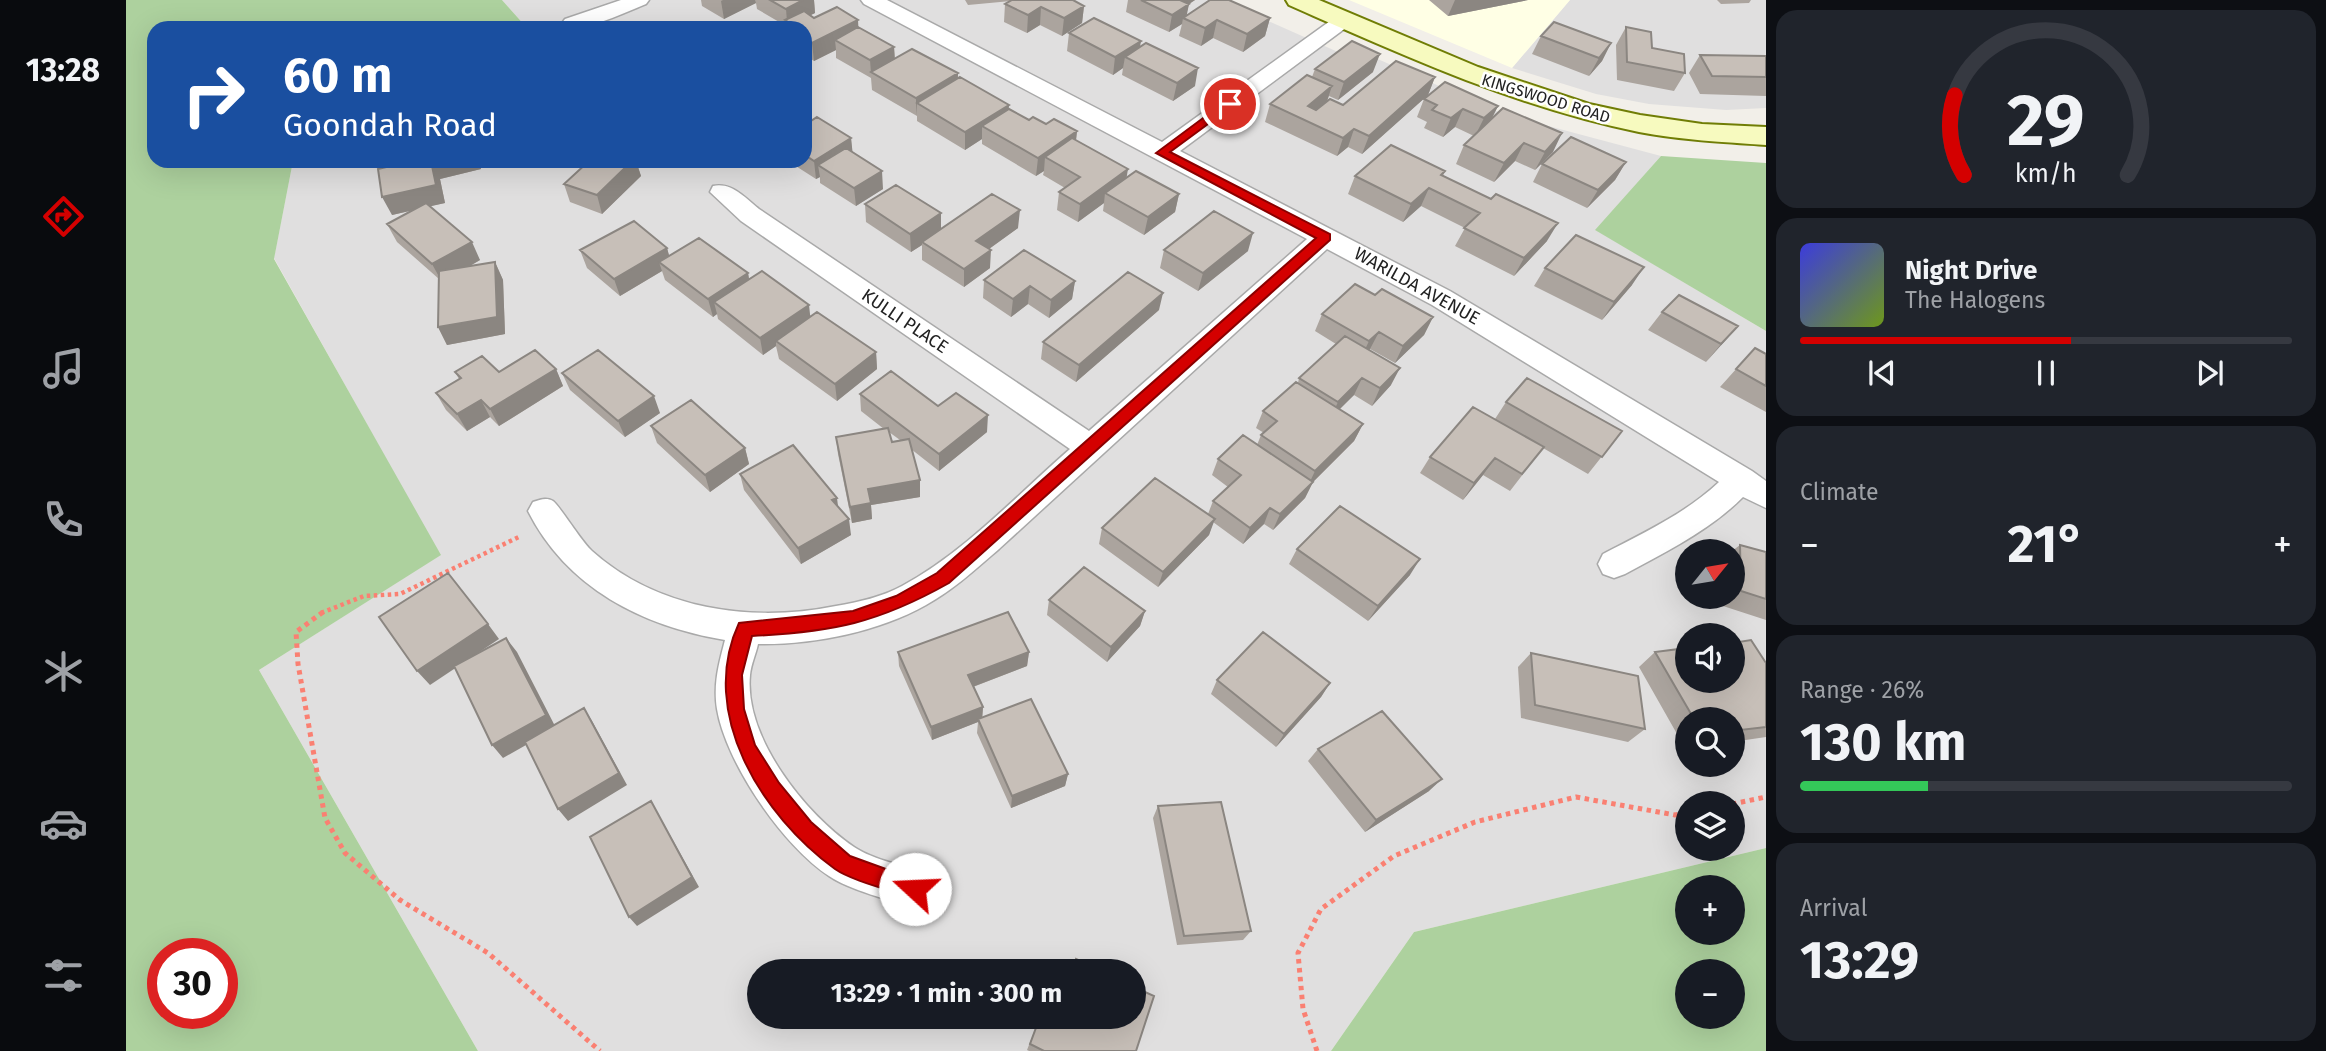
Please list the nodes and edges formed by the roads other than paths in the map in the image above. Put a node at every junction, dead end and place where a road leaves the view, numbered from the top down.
1 (639, 0) edge
2 (871, 0) edge
3 (1298, 0) edge
4 (1344, 20) junction
5 (579, 21) edge
6 (1766, 136) edge
7 (1162, 153) junction
8 (722, 192) dead end
9 (1325, 237) junction
10 (1090, 447) junction
11 (1754, 488) edge
12 (547, 516) road end
13 (1614, 564) dead end
14 (746, 629) junction
15 (915, 889) dead end

1 - 5 street
2 - 7 street, WARILDA AVENUE
3 - 4 street, KINGSWOOD ROAD
4 - 6 street, KINGSWOOD ROAD
4 - 7 street
7 - 9 street, WARILDA AVENUE
8 - 10 street, KULLI PLACE
9 - 10 street
9 - 11 street, WARILDA AVENUE
10 - 14 street
11 - 13 street
12 - 14 street
14 - 15 street

